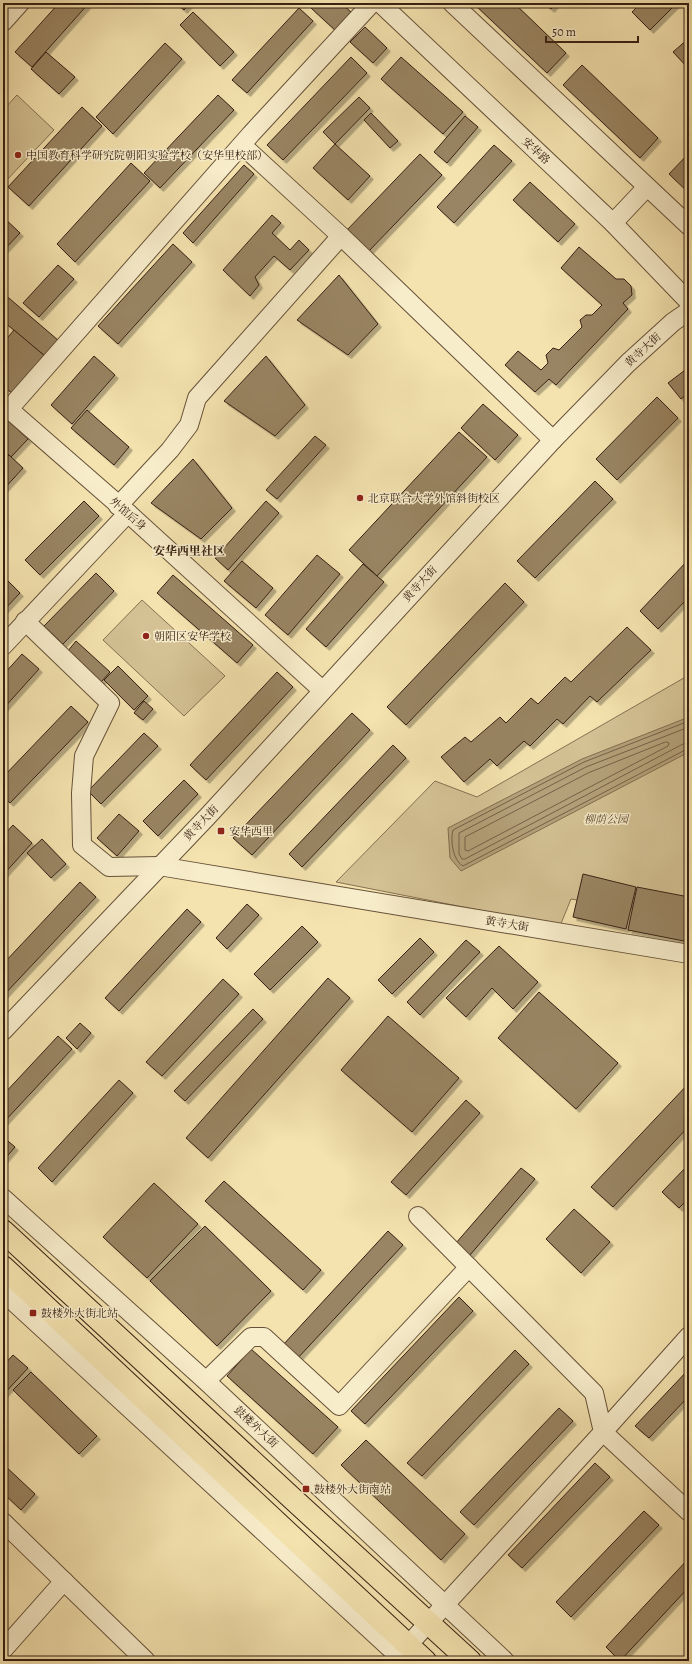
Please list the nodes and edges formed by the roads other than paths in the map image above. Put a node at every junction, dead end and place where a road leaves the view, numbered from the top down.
1 (20, 3) edge
2 (372, 3) edge
3 (380, 3) edge
4 (452, 3) edge
5 (3, 22) edge
6 (242, 145) junction
7 (647, 187) junction
8 (612, 224) junction
9 (689, 226) edge
10 (341, 236) junction
11 (689, 302) edge
12 (689, 311) edge
13 (6, 407) edge
14 (553, 440) junction
15 (123, 510) junction
16 (25, 621) junction
17 (3, 646) edge
18 (322, 690) junction
19 (159, 866) junction
20 (689, 954) edge
21 (3, 1031) edge
22 (3, 1198) edge
23 (418, 1216) dead end
24 (3, 1231) edge
25 (3, 1267) edge
26 (469, 1267) junction
27 (3, 1292) edge
28 (689, 1336) edge
29 (206, 1381) junction
30 (604, 1432) junction
31 (689, 1512) edge
32 (3, 1522) edge
33 (64, 1581) junction
34 (445, 1605) junction
35 (428, 1622) junction
36 (3, 1650) edge
37 (401, 1656) edge
38 (146, 1661) edge
39 (425, 1661) edge
40 (470, 1661) edge
41 (506, 1661) edge

1 - 5 street
2 - 6 street
3 - 8 street, 安华路
4 - 7 street
6 - 10 street
6 - 13 street
7 - 8 street
7 - 9 street
8 - 11 street, 安华路
10 - 14 street
10 - 15 street
12 - 14 street, 黄寺大街
13 - 15 street, 外馆后身
14 - 18 street, 黄寺大街
15 - 16 street
15 - 18 street, 外馆后身
16 - 17 street
16 - 19 street, 黄寺大街
18 - 19 street, 黄寺大街
19 - 20 street, 黄寺大街
19 - 21 street, 黄寺大街
22 - 29 street, 鼓楼外大街
23 - 26 street
24 - 35 main road
25 - 37 main road
26 - 29 street
26 - 30 street
27 - 37 street
28 - 30 street
29 - 34 street, 鼓楼外大街
30 - 31 street
30 - 34 street
32 - 33 street
33 - 36 street
33 - 38 street
34 - 35 street
34 - 41 street, 鼓楼外大街
35 - 37 street
35 - 40 main road
37 - 39 main road

